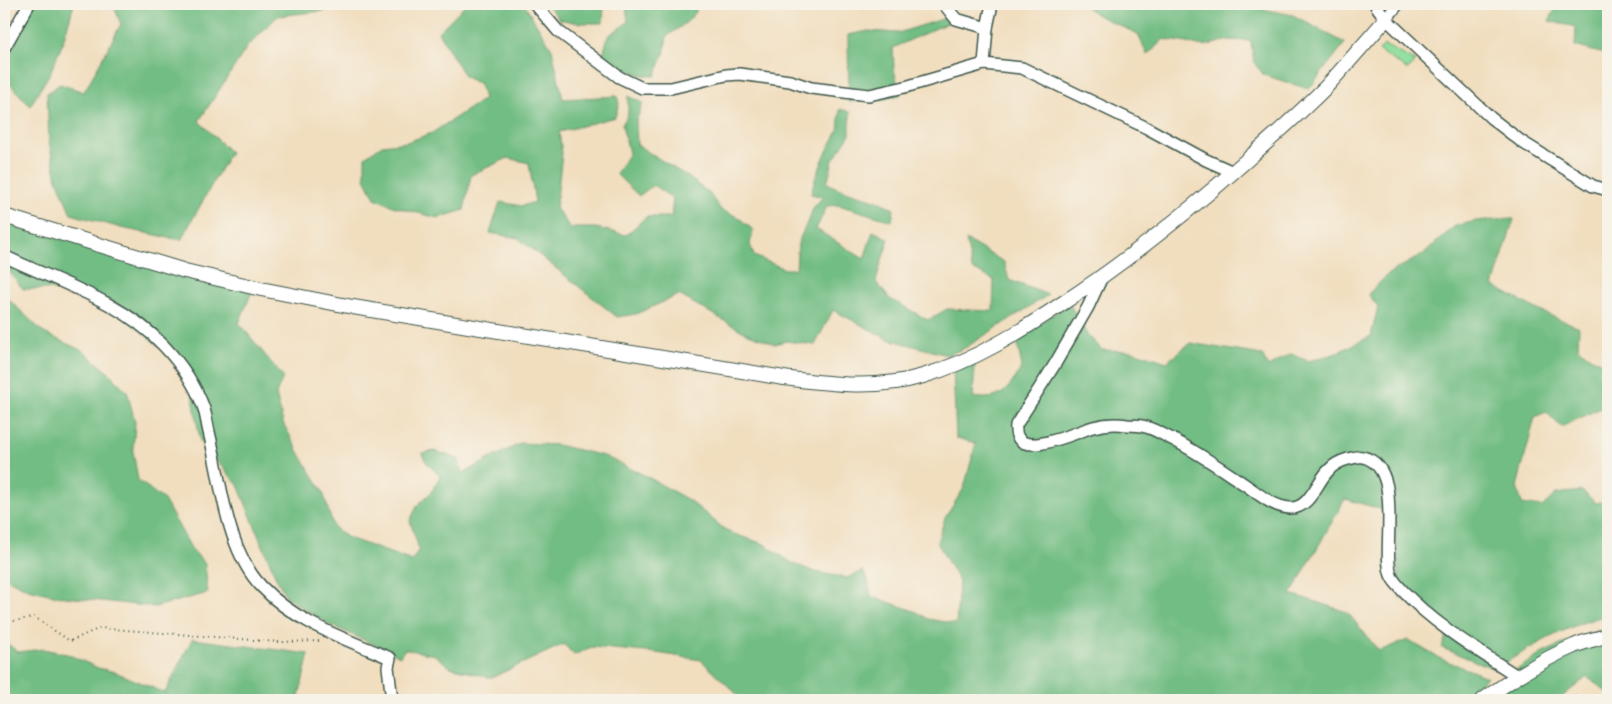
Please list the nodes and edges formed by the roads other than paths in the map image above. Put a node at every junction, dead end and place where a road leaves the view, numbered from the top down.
1 (29, 4) edge
2 (534, 4) edge
3 (944, 4) edge
4 (992, 4) edge
5 (1375, 4) edge
6 (1398, 4) edge
7 (1386, 19) junction
8 (987, 28) junction
9 (4, 48) edge
10 (984, 64) junction
11 (1234, 172) junction
12 (1608, 190) edge
13 (4, 216) edge
14 (4, 256) edge
15 (1101, 279) junction
16 (1608, 635) edge
17 (1517, 676) junction
18 (392, 700) edge
19 (1483, 700) edge

1 - 9 street
2 - 10 street
3 - 8 street
4 - 8 street
5 - 7 street
6 - 7 street
7 - 11 street
7 - 12 street
8 - 10 street
10 - 11 street
11 - 15 street
13 - 15 street
14 - 18 street
15 - 17 street
16 - 17 street
17 - 19 street

